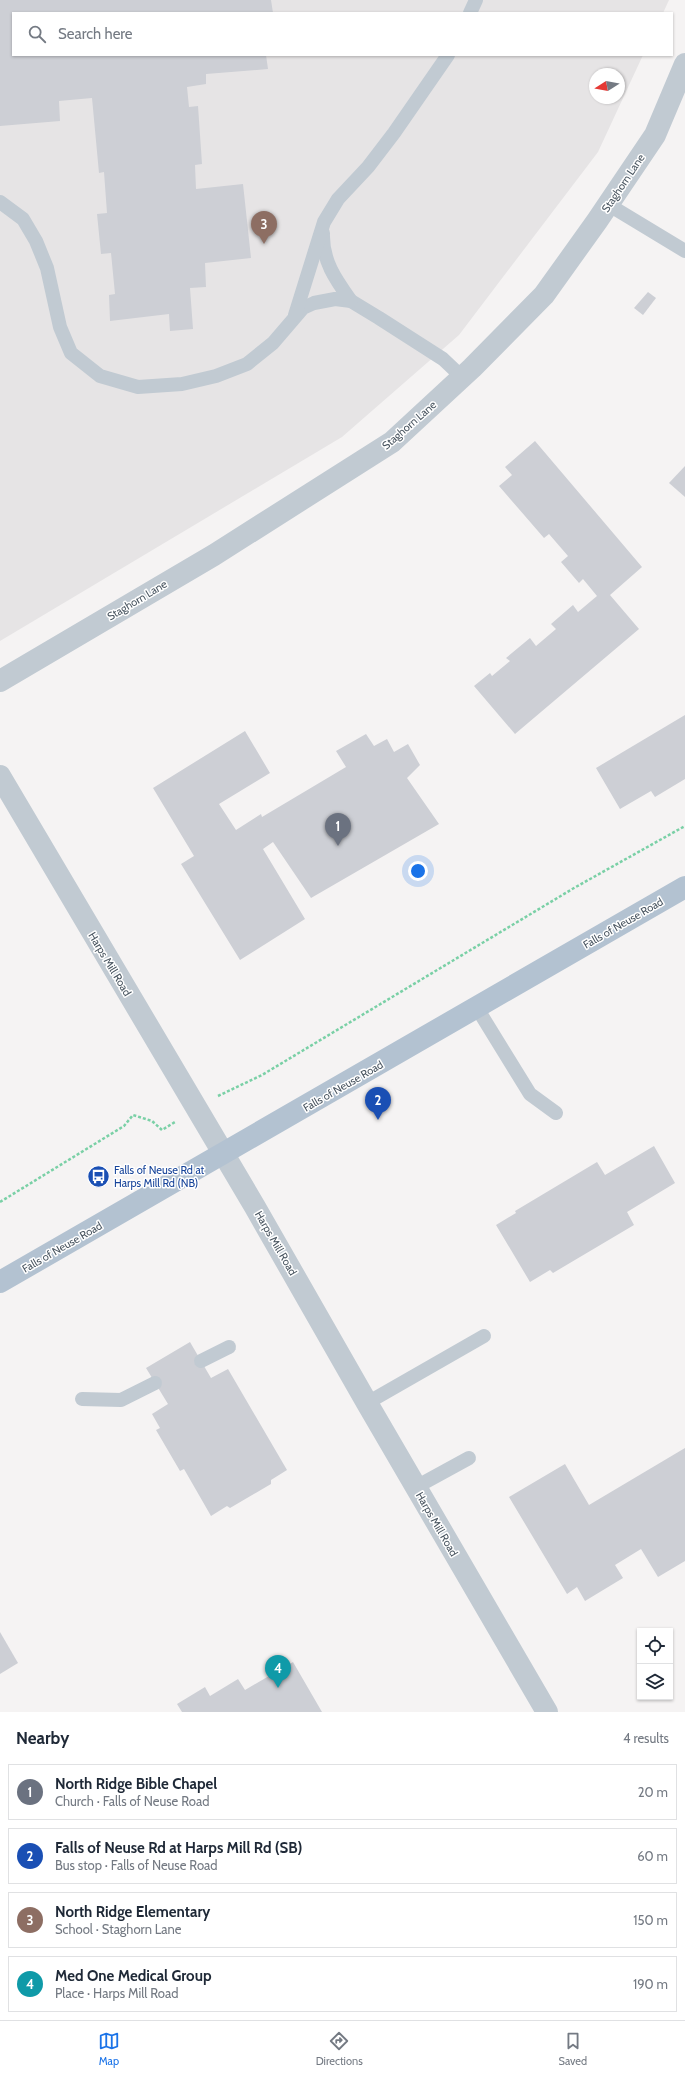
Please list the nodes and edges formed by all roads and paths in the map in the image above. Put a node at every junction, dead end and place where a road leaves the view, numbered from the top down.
1 (476, 0) edge
2 (470, 12) edge
3 (447, 56) edge
4 (685, 64) edge
5 (0, 202) edge
6 (608, 205) junction
7 (324, 222) junction
8 (685, 251) edge
9 (351, 301) junction
10 (295, 315) junction
11 (462, 377) junction
12 (0, 681) edge
13 (2, 784) edge
14 (685, 826) edge
15 (685, 887) edge
16 (477, 1008) junction
17 (227, 1090) dead end
18 (556, 1112) dead end
19 (162, 1130) dead end
20 (223, 1154) junction
21 (0, 1202) edge
22 (0, 1282) edge
23 (484, 1336) dead end
24 (229, 1347) dead end
25 (201, 1360) dead end
26 (155, 1384) dead end
27 (82, 1399) dead end
28 (366, 1403) junction
29 (469, 1458) dead end
30 (416, 1487) junction
31 (547, 1712) edge

1 - 2 lane
3 - 7 lane
4 - 6 street, Staghorn Lane
5 - 10 lane
6 - 8 lane
6 - 11 street, Staghorn Lane
7 - 9 lane
7 - 10 lane
9 - 10 lane
9 - 11 lane
11 - 12 street, Staghorn Lane
13 - 20 street, Harps Mill Road
14 - 17 path
15 - 16 main road, Falls of Neuse Road
16 - 18 lane
16 - 20 main road, Falls of Neuse Road
19 - 21 path
20 - 22 main road, Falls of Neuse Road
20 - 28 street, Harps Mill Road
23 - 28 lane
24 - 25 lane
26 - 27 lane
28 - 30 street, Harps Mill Road
29 - 30 lane
30 - 31 street, Harps Mill Road

